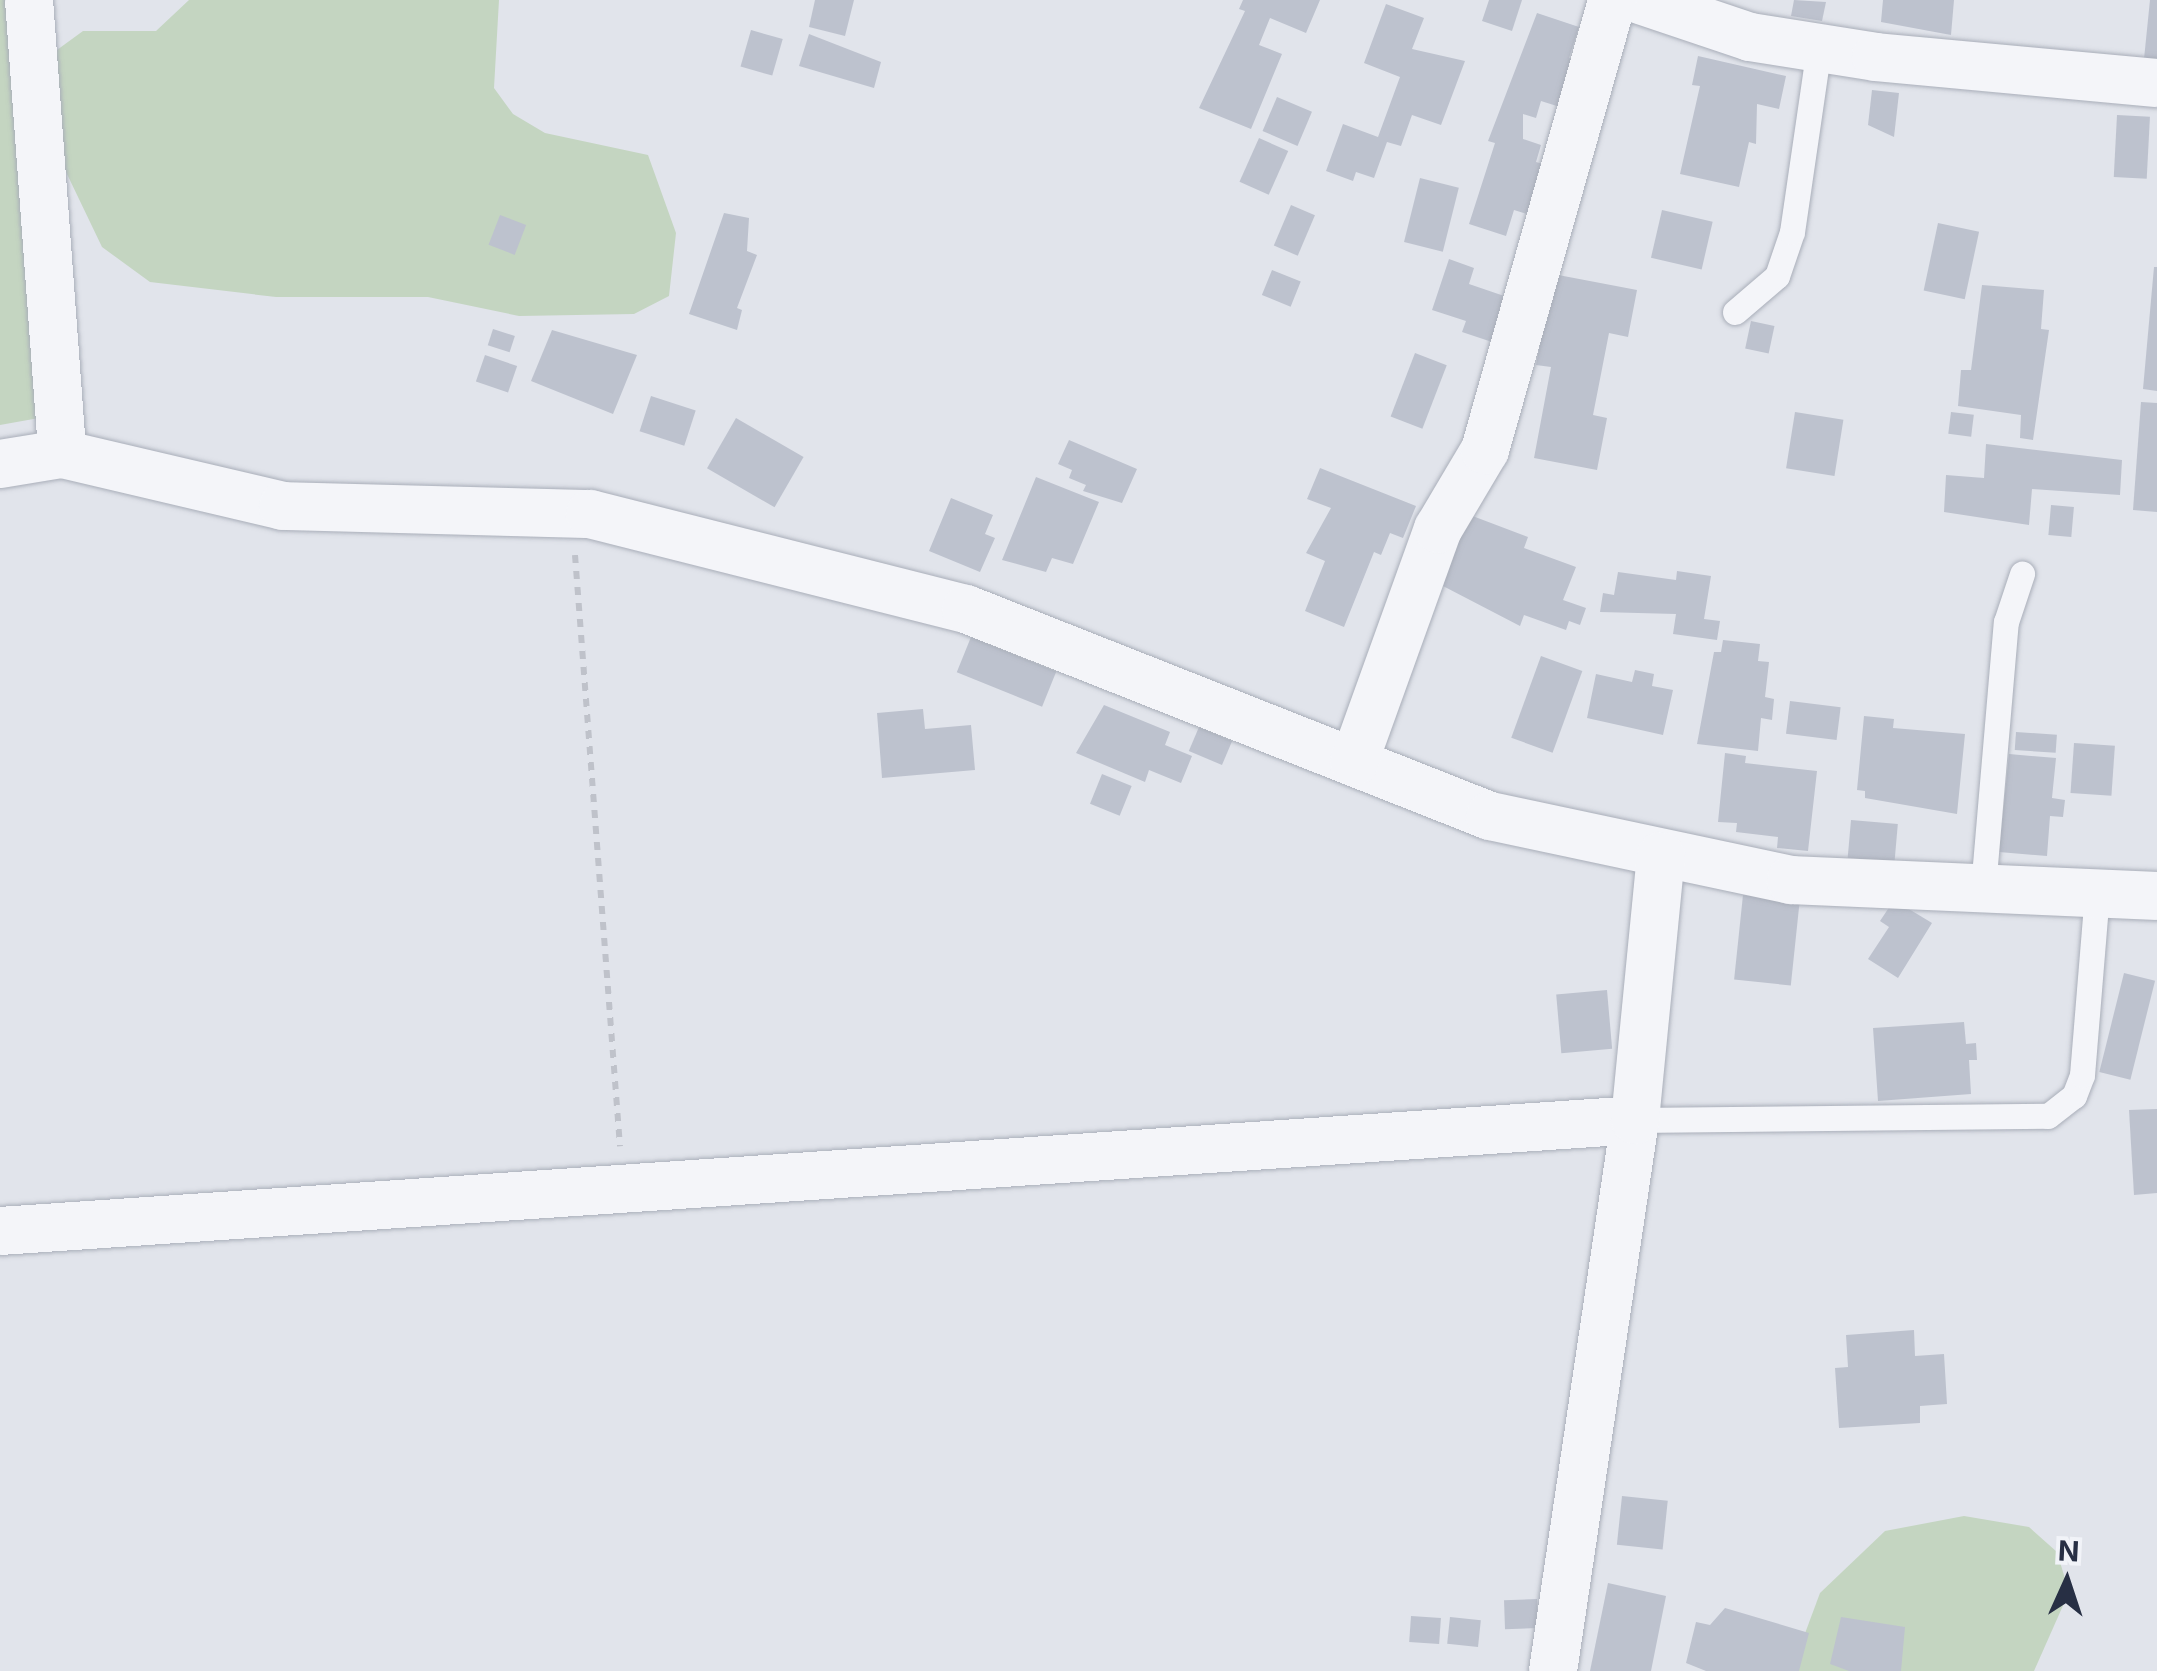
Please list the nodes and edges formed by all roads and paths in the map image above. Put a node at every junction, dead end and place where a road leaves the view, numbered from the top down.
1 (29, 0) edge
2 (1612, 0) edge
3 (1640, 0) edge
4 (1818, 48) junction
5 (2157, 84) edge
6 (1734, 312) dead end
7 (62, 454) junction
8 (0, 464) edge
9 (572, 514) junction
10 (2022, 574) dead end
11 (1354, 762) junction
12 (1661, 856) junction
13 (1983, 888) junction
14 (2098, 894) junction
15 (2157, 896) edge
16 (1635, 1120) junction
17 (623, 1188) junction
18 (0, 1231) edge
19 (1554, 1671) edge

1 - 7 street
2 - 11 street
3 - 4 street
4 - 5 street
4 - 6 lane
7 - 8 street
7 - 9 street
9 - 11 street
9 - 17 path
10 - 13 lane
11 - 12 street
12 - 13 street
12 - 16 street
13 - 14 street
14 - 15 street
14 - 16 lane
16 - 17 street
16 - 19 street
17 - 18 street

